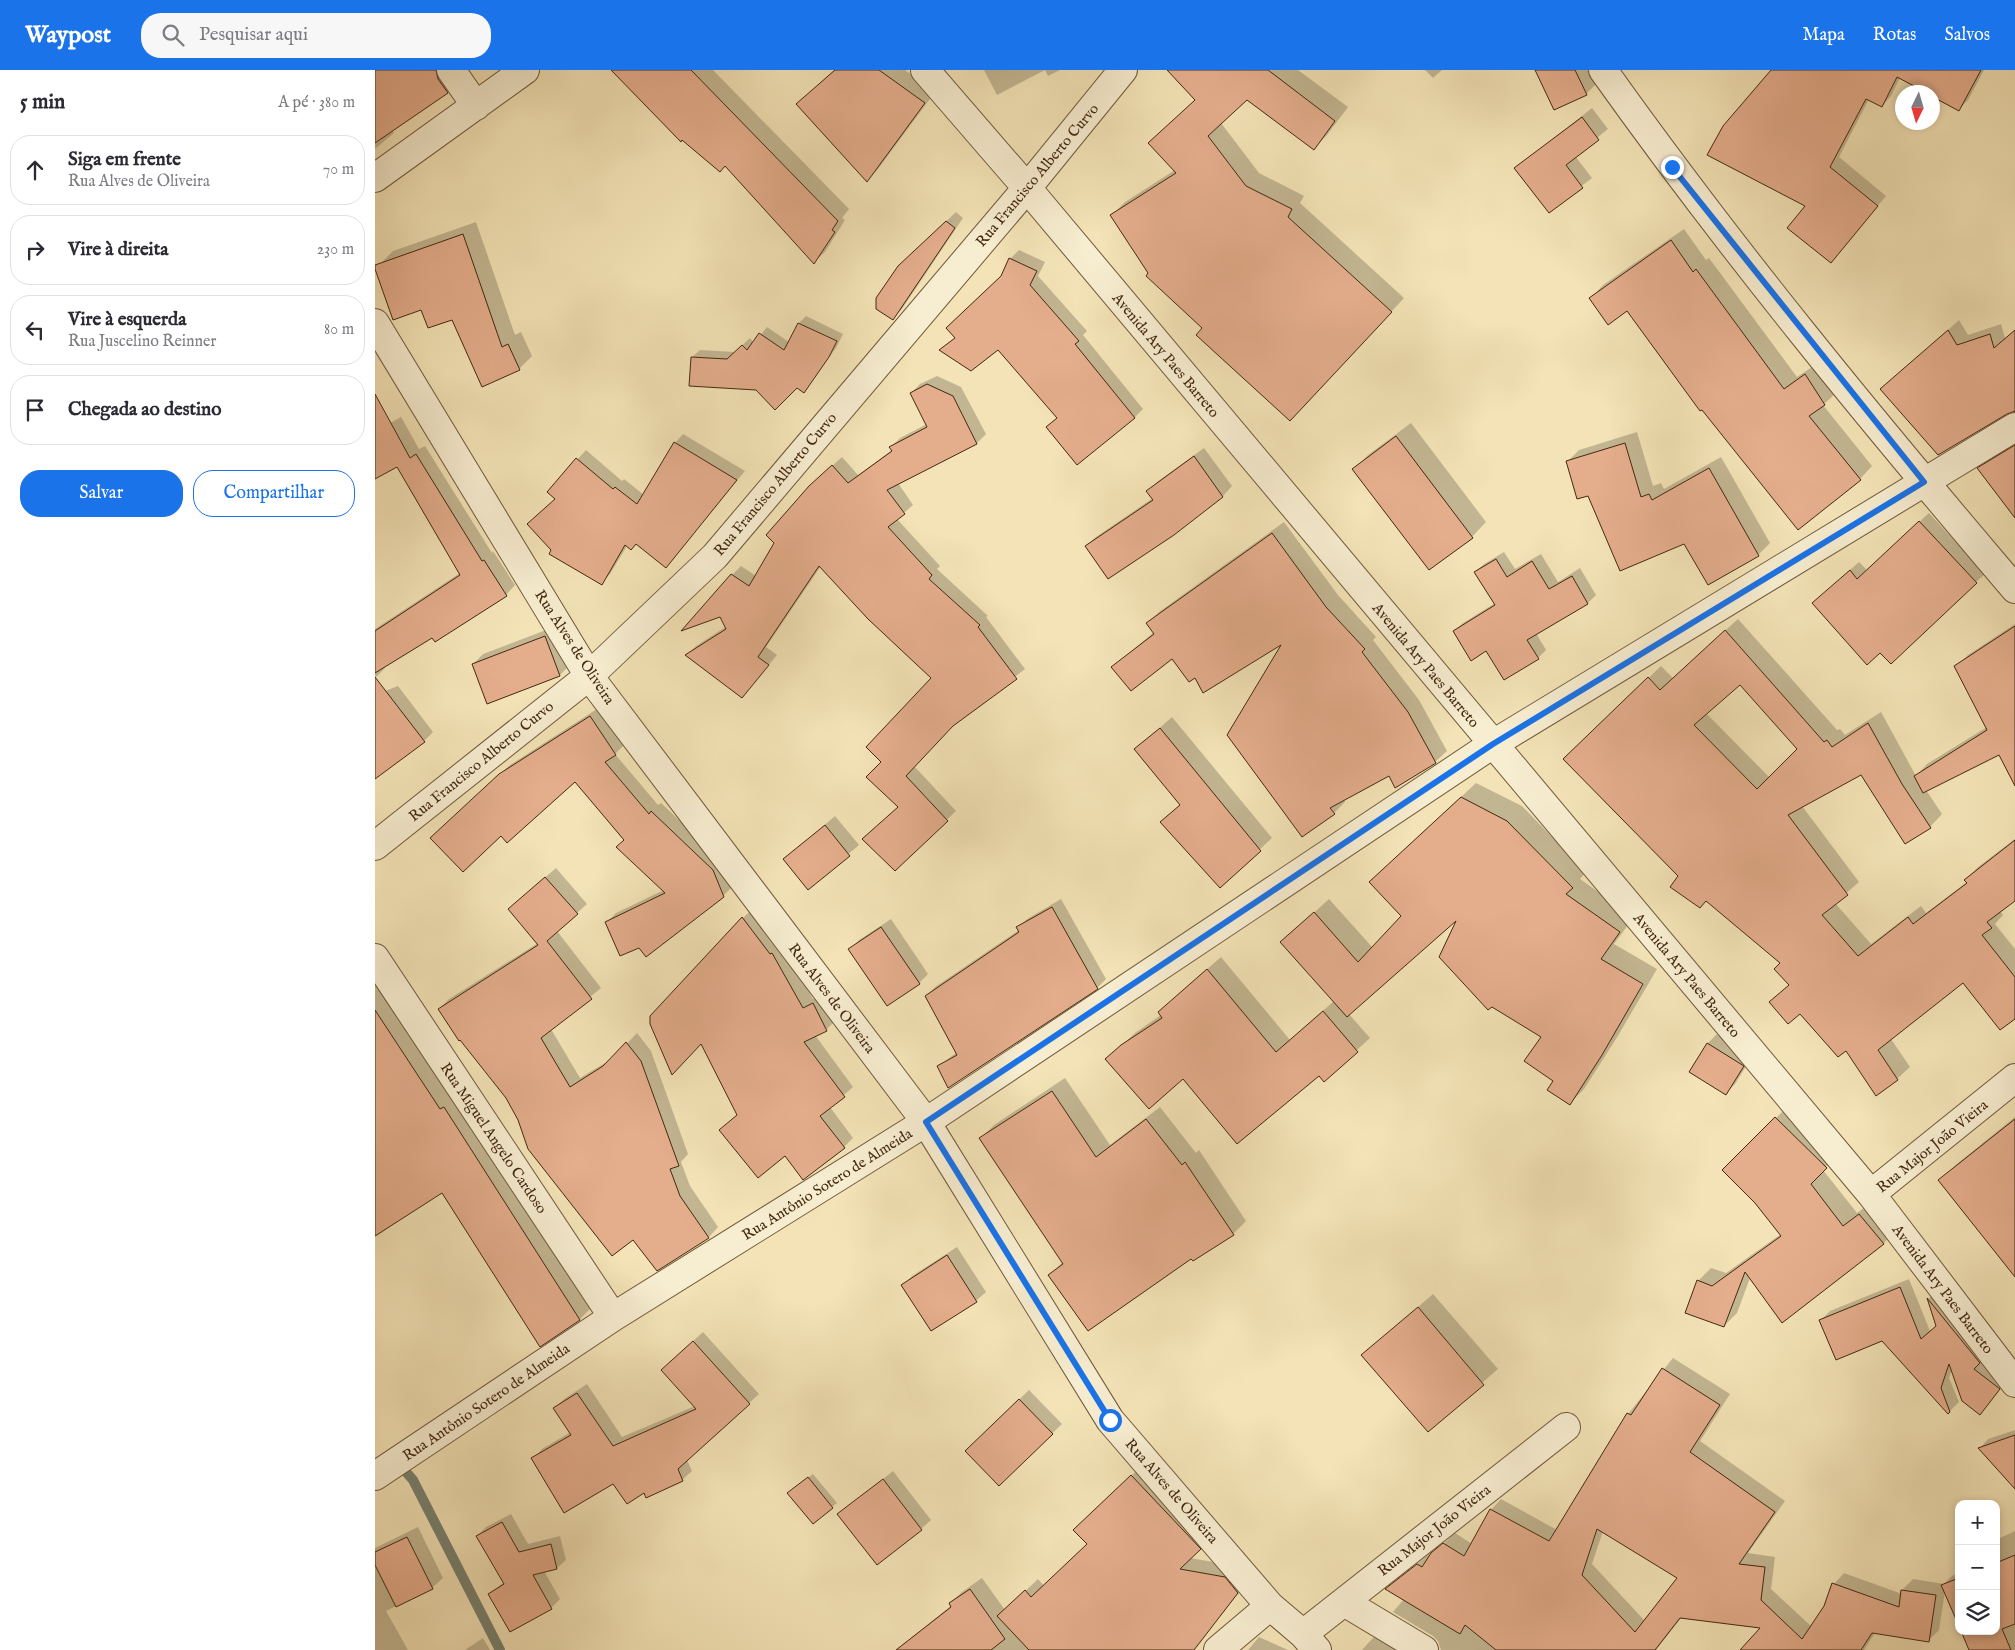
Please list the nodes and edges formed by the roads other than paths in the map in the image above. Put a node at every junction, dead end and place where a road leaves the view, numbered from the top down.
1 (451, 70) edge
2 (525, 70) edge
3 (925, 70) edge
4 (1123, 70) edge
5 (1603, 70) edge
6 (476, 106) junction
7 (375, 178) edge
8 (1027, 188) junction
9 (375, 323) edge
10 (2015, 427) edge
11 (1924, 482) junction
12 (2015, 589) edge
13 (589, 676) junction
14 (1493, 744) junction
15 (375, 846) edge
16 (375, 958) edge
17 (2015, 1078) edge
18 (926, 1122) junction
19 (1871, 1194) junction
20 (613, 1318) junction
21 (2015, 1383) edge
22 (1566, 1427) dead end
23 (375, 1476) edge
24 (1344, 1602) junction
25 (1270, 1606) junction
26 (1310, 1642) edge
27 (1217, 1650) edge
28 (1425, 1650) edge

1 - 6 street
2 - 6 street
3 - 8 street, Avenida Ary Paes Barreto
4 - 8 street, Rua Francisco Alberto Curvo
5 - 11 street
6 - 7 street
8 - 13 street, Rua Francisco Alberto Curvo
8 - 14 street, Avenida Ary Paes Barreto
9 - 13 street, Rua Alves de Oliveira
10 - 11 street, Rua Antônio Sotero de Almeida
11 - 12 street
11 - 14 street, Rua Antônio Sotero de Almeida
13 - 15 street, Rua Francisco Alberto Curvo
13 - 18 street, Rua Alves de Oliveira
14 - 18 street, Rua Antônio Sotero de Almeida
14 - 19 street, Avenida Ary Paes Barreto
16 - 20 street, Rua Miguel Angelo Cardoso
17 - 19 street, Rua Major João Vieira
18 - 20 street, Rua Antônio Sotero de Almeida
18 - 25 street, Rua Alves de Oliveira
19 - 21 street, Avenida Ary Paes Barreto
20 - 23 street, Rua Antônio Sotero de Almeida
22 - 24 street, Rua Major João Vieira
24 - 26 street, Rua Major João Vieira
24 - 28 street
25 - 26 street, Rua Alves de Oliveira
25 - 27 street

